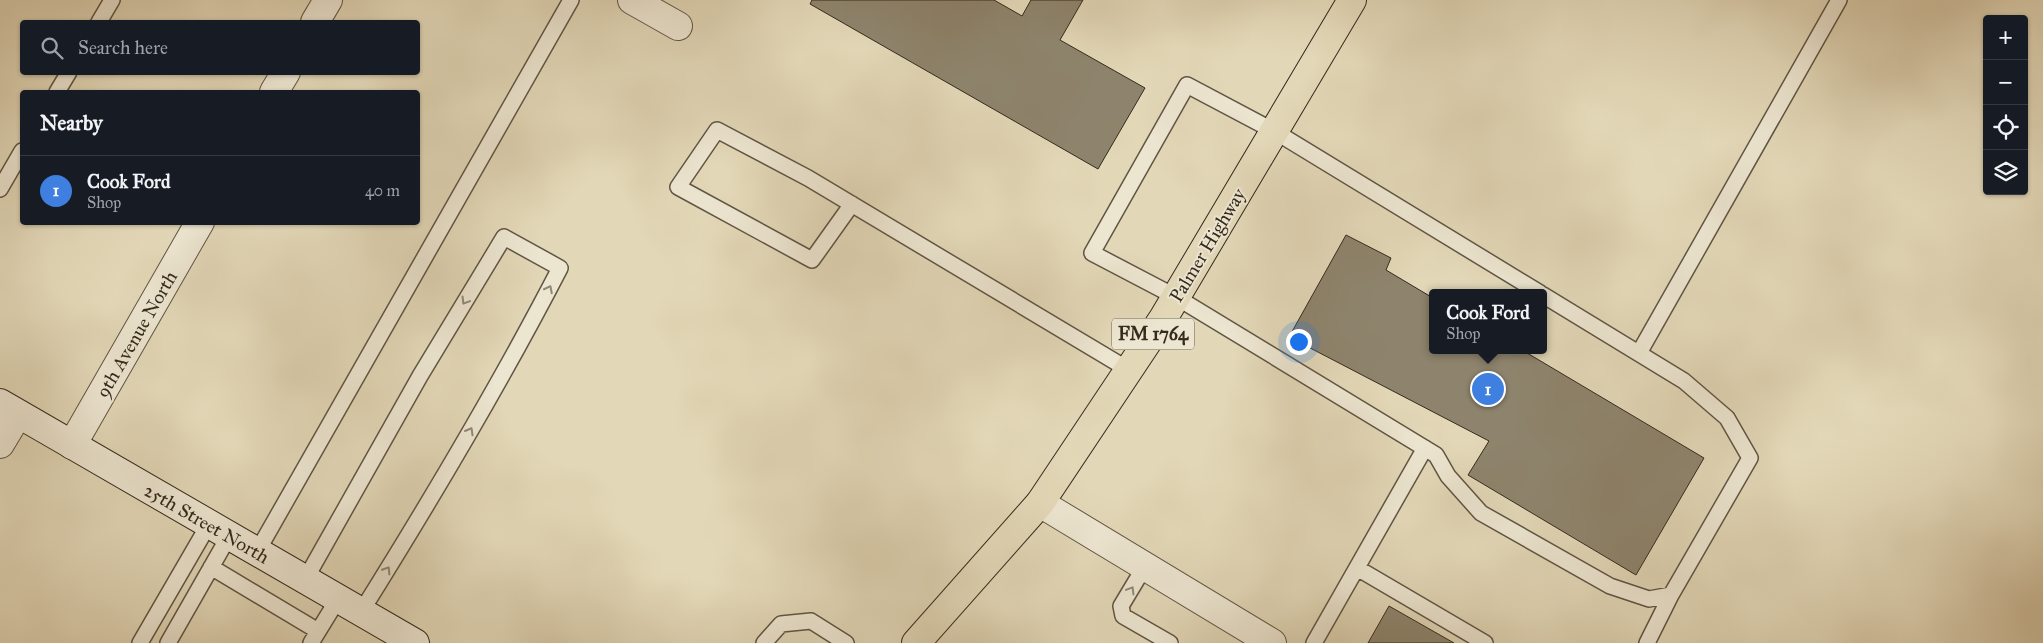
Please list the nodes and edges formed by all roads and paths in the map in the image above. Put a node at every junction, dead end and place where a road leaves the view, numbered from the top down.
1 (112, 0) edge
2 (328, 0) edge
3 (571, 0) edge
4 (632, 0) edge
5 (1352, 0) edge
6 (1839, 0) edge
7 (100, 20) edge
8 (316, 20) edge
9 (678, 26) dead end
10 (67, 75) edge
11 (284, 75) edge
12 (58, 90) edge
13 (275, 90) edge
14 (1274, 131) junction
15 (20, 154) edge
16 (0, 189) edge
17 (852, 204) junction
18 (198, 225) edge
19 (1533, 289) edge
20 (1176, 297) junction
21 (1547, 298) edge
22 (1640, 354) junction
23 (1129, 370) junction
24 (9, 409) edge
25 (0, 444) edge
26 (72, 445) junction
27 (1425, 448) junction
28 (1040, 503) junction
29 (219, 530) junction
30 (257, 552) junction
31 (1145, 566) junction
32 (212, 567) junction
33 (1357, 568) junction
34 (305, 580) junction
35 (1671, 595) junction
36 (350, 605) junction
37 (315, 637) edge
38 (400, 639) edge
39 (926, 640) edge
40 (140, 643) edge
41 (168, 643) edge
42 (764, 643) edge
43 (846, 643) edge
44 (1170, 643) edge
45 (1272, 643) edge
46 (1314, 643) edge
47 (1485, 643) edge
48 (1647, 643) edge

1 - 7 lane
2 - 8 street
3 - 30 lane
4 - 9 street
5 - 14 main road, Palmer Highway / FM 1764
6 - 22 lane
10 - 12 lane
11 - 13 street
14 - 19 lane
14 - 20 main road, Palmer Highway / FM 1764
14 - 20 lane
15 - 16 lane
17 - 17 lane
17 - 23 lane
18 - 26 street, 9th Avenue North
20 - 23 main road, Palmer Highway / FM 1764
20 - 27 lane
21 - 22 lane
22 - 35 lane
23 - 28 main road, Palmer Highway / FM 1764
24 - 25 street
24 - 26 street, 25th Street North
26 - 29 street, 25th Street North
27 - 33 lane
27 - 35 lane
28 - 31 street
28 - 39 main road, Palmer Highway / FM 1764
29 - 30 street, 25th Street North
29 - 32 lane
29 - 40 lane
30 - 34 street, 25th Street North
44 -> 31 lane
31 - 45 street
32 - 37 lane
32 - 41 lane
33 - 46 lane
33 - 47 lane
34 - 36 street, 25th Street North
36 -> 34 lane
35 - 48 lane
36 - 37 lane
36 - 38 street, 25th Street North
42 - 43 lane

